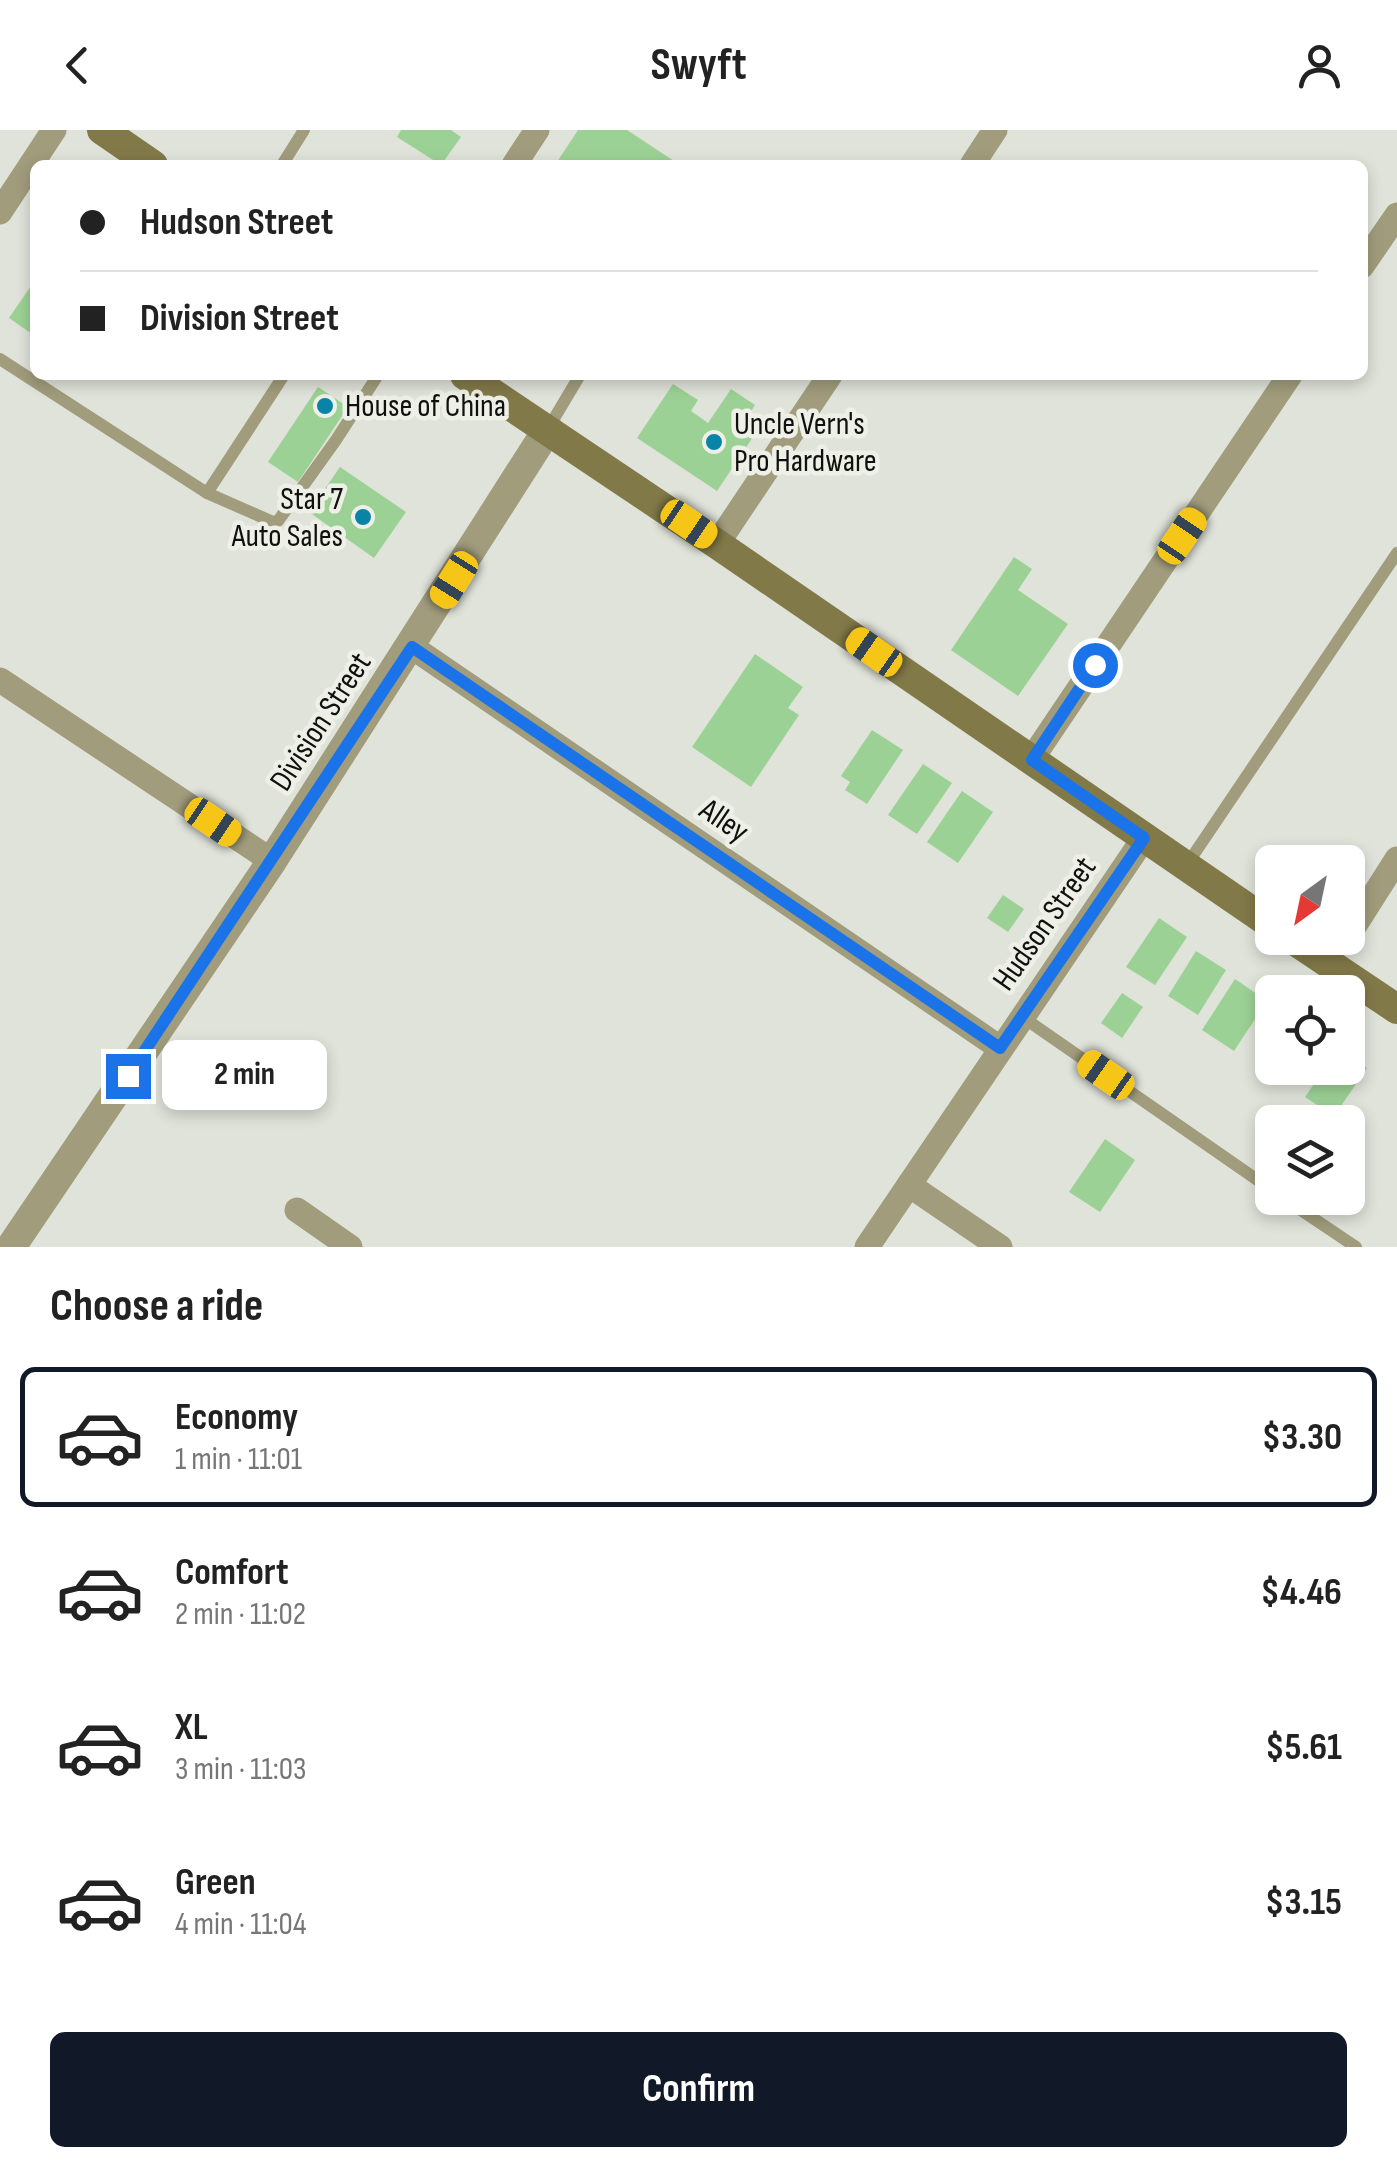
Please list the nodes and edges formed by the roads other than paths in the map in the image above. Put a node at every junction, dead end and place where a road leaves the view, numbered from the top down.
1 (54, 130) edge
2 (102, 130) edge
3 (304, 130) edge
4 (537, 130) edge
5 (995, 130) edge
6 (34, 160) edge
7 (147, 160) edge
8 (285, 160) edge
9 (517, 160) edge
10 (975, 160) edge
11 (30, 166) edge
12 (0, 212) edge
13 (1397, 215) edge
14 (1368, 257) edge
15 (0, 359) edge
16 (30, 378) edge
17 (33, 380) edge
18 (281, 380) edge
19 (375, 380) edge
20 (473, 380) edge
21 (577, 380) edge
22 (827, 380) edge
23 (1287, 380) edge
24 (548, 430) junction
25 (207, 492) junction
26 (717, 544) junction
27 (1397, 553) edge
28 (412, 647) junction
29 (0, 680) edge
30 (1032, 760) junction
31 (1144, 838) junction
32 (272, 861) junction
33 (1186, 866) junction
34 (1394, 869) edge
35 (1365, 911) edge
36 (1255, 913) edge
37 (1316, 955) edge
38 (1336, 955) edge
39 (1330, 964) junction
40 (1397, 1009) edge
41 (1021, 1016) junction
42 (1000, 1048) junction
43 (1255, 1178) edge
44 (910, 1186) junction
45 (297, 1210) dead end
46 (1309, 1215) edge
47 (11, 1247) edge
48 (350, 1247) edge
49 (868, 1247) edge
50 (1000, 1247) edge
51 (1356, 1247) edge

1 - 6 street
2 - 7 main road
3 - 8 lane
4 - 9 street
5 - 10 street
11 - 12 street
13 - 14 street
15 - 16 lane
17 - 25 lane
18 - 25 lane
19 - 25 lane
20 - 24 main road
21 - 24 lane
22 - 26 street
23 - 30 street
24 - 26 main road
24 - 28 street, Division Street
26 - 30 main road
27 - 33 lane
28 - 32 street, Division Street
28 - 42 street, Alley
29 - 32 street
30 - 31 main road
31 - 33 main road
31 - 41 street, Hudson Street
32 - 47 street, Division Street
33 - 36 main road
34 - 35 street
37 - 39 main road
38 - 39 street
39 - 40 main road
41 - 42 street, Hudson Street
41 - 43 lane
42 - 44 street, Hudson Street
44 - 49 street, Hudson Street
44 - 50 street
45 - 48 street
46 - 51 lane

